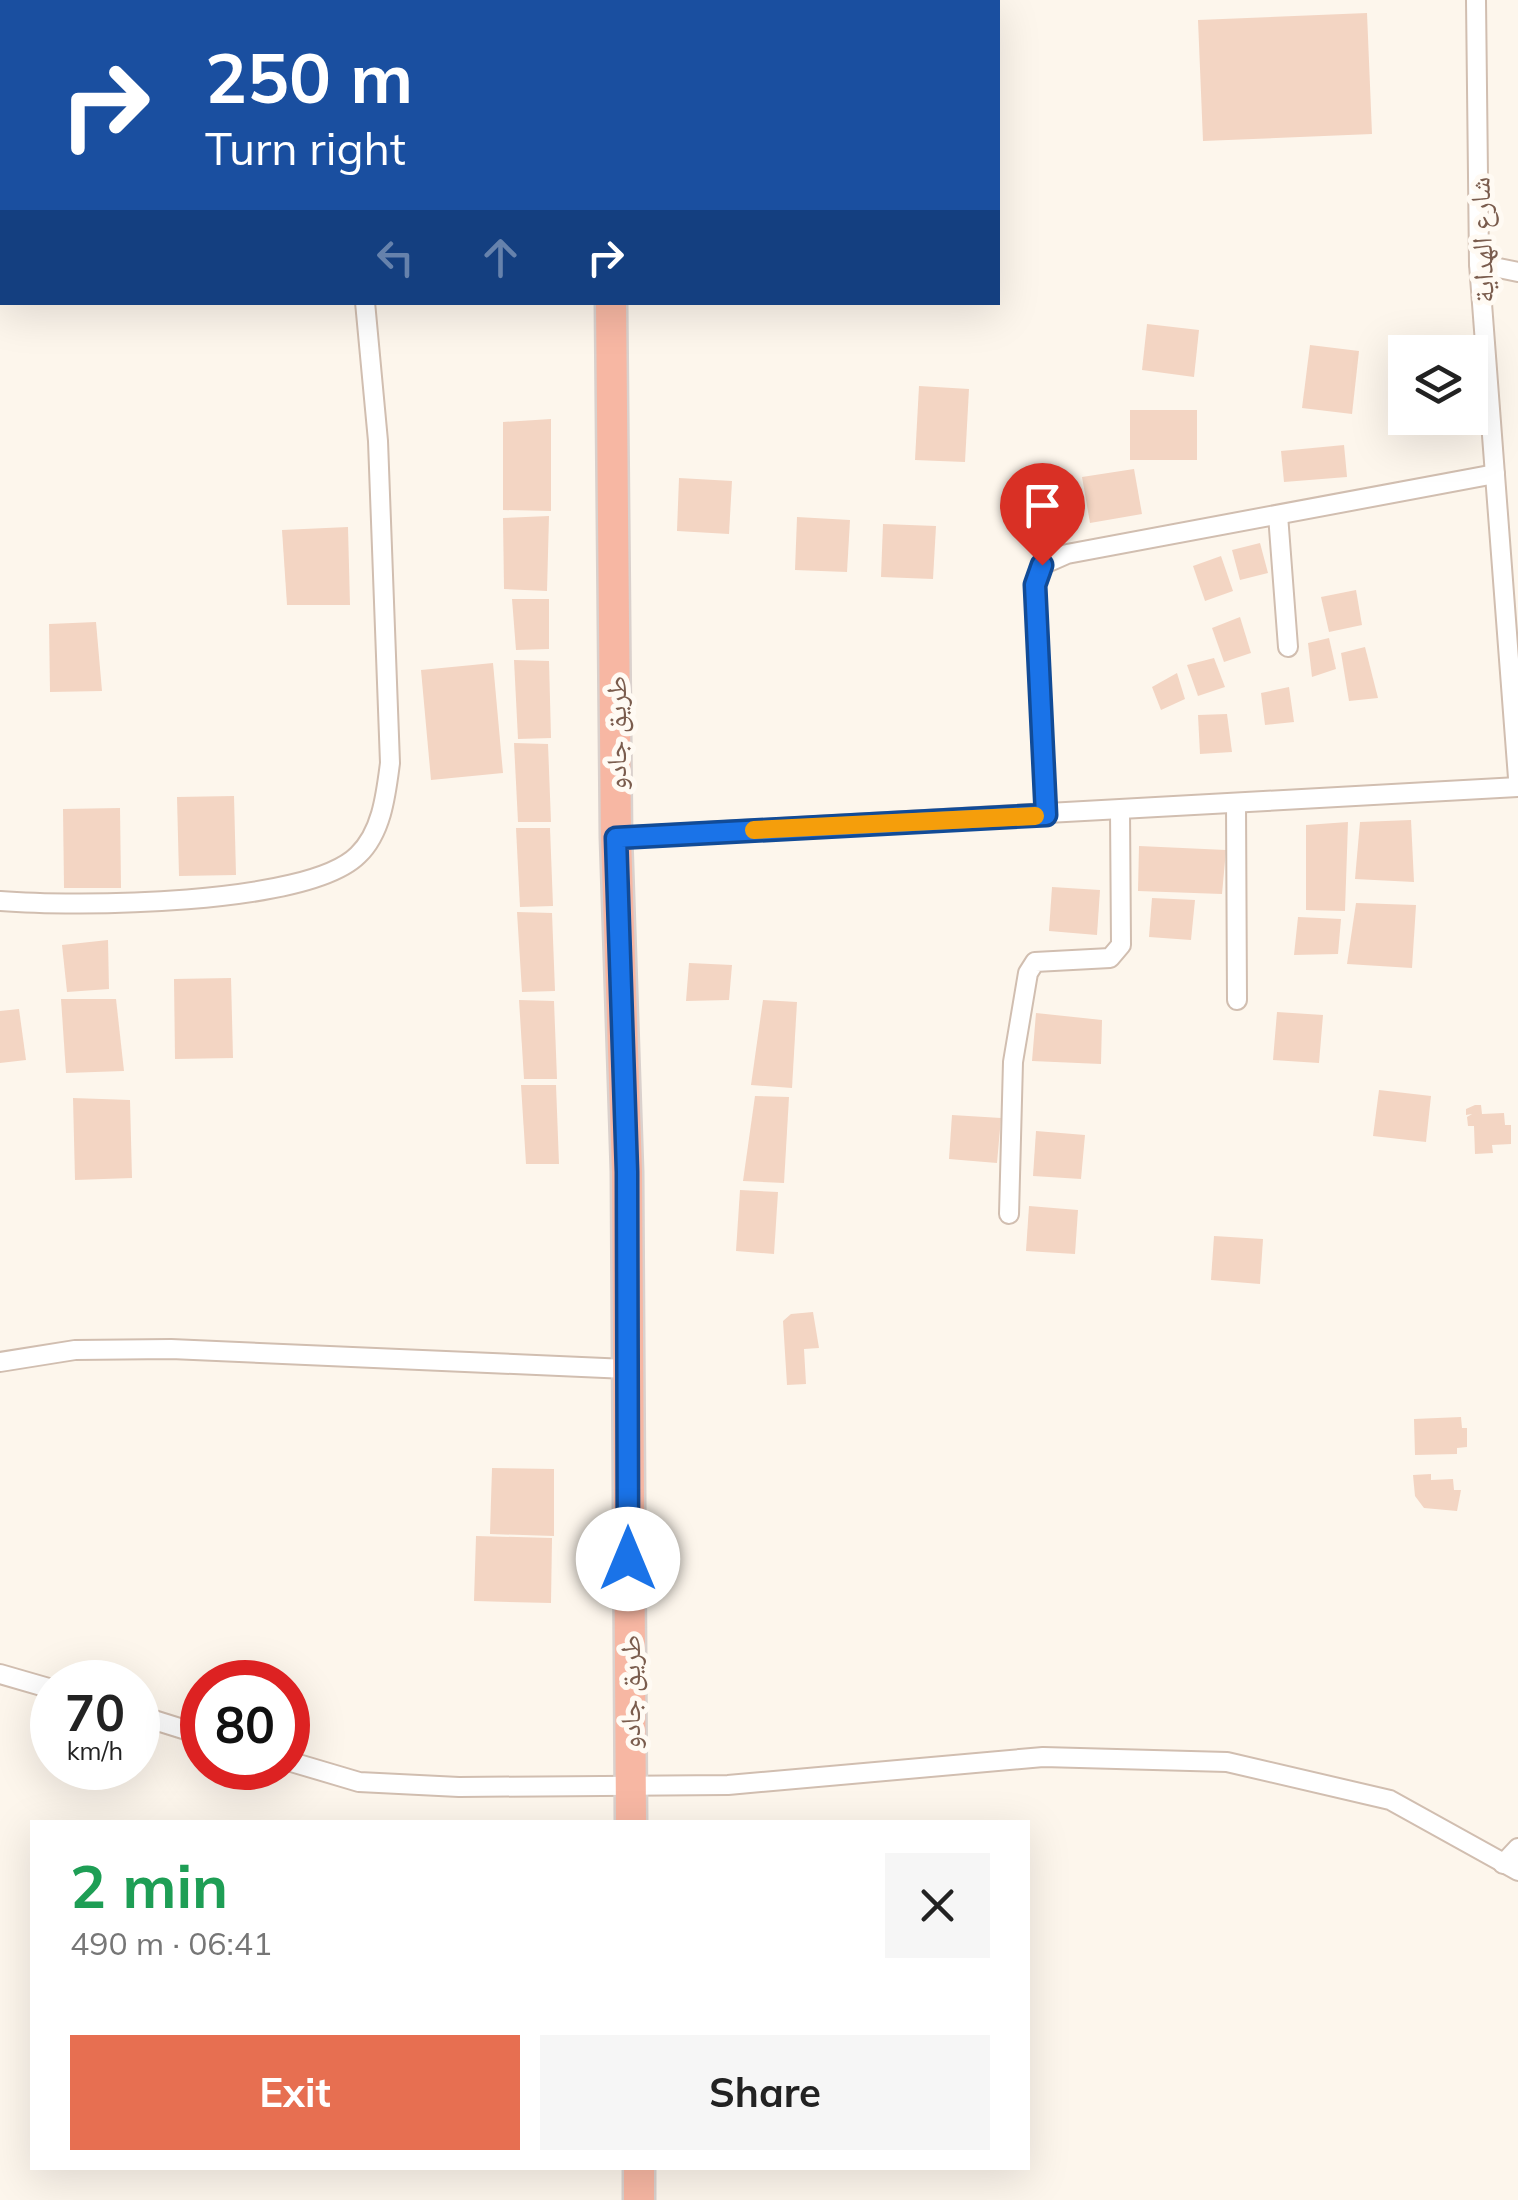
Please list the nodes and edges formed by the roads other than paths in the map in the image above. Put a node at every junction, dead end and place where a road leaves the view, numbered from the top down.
1 (1476, 0) edge
2 (1479, 264) junction
3 (1518, 272) edge
4 (364, 305) edge
5 (611, 305) edge
6 (1495, 474) junction
7 (1278, 514) junction
8 (1288, 647) dead end
9 (1518, 778) edge
10 (1518, 787) edge
11 (1236, 804) junction
12 (1120, 811) junction
13 (1046, 815) junction
14 (616, 838) junction
15 (0, 902) edge
16 (1238, 1000) dead end
17 (1009, 1214) dead end
18 (0, 1362) edge
19 (627, 1369) junction
20 (0, 1674) edge
21 (30, 1683) edge
22 (310, 1768) edge
23 (630, 1787) junction
24 (630, 1820) edge
25 (1518, 1848) edge
26 (1510, 1867) edge
27 (639, 2170) edge
28 (639, 2200) edge

1 - 2 street, شارع الهداية
2 - 3 street
2 - 6 street, شارع الهداية
4 - 15 street
5 - 14 highway, طريق جادو
6 - 7 street
6 - 9 street, شارع الهداية
7 - 8 street
7 - 13 street
10 - 11 street
11 - 12 street
11 - 16 street
12 - 13 street
12 - 17 street
13 - 14 street
14 - 19 highway, طريق جادو
18 - 19 street
19 - 23 highway, طريق جادو
20 - 21 street
22 - 23 street
23 - 24 highway, طريق جادو
23 - 26 street
25 - 26 street
27 - 28 highway

